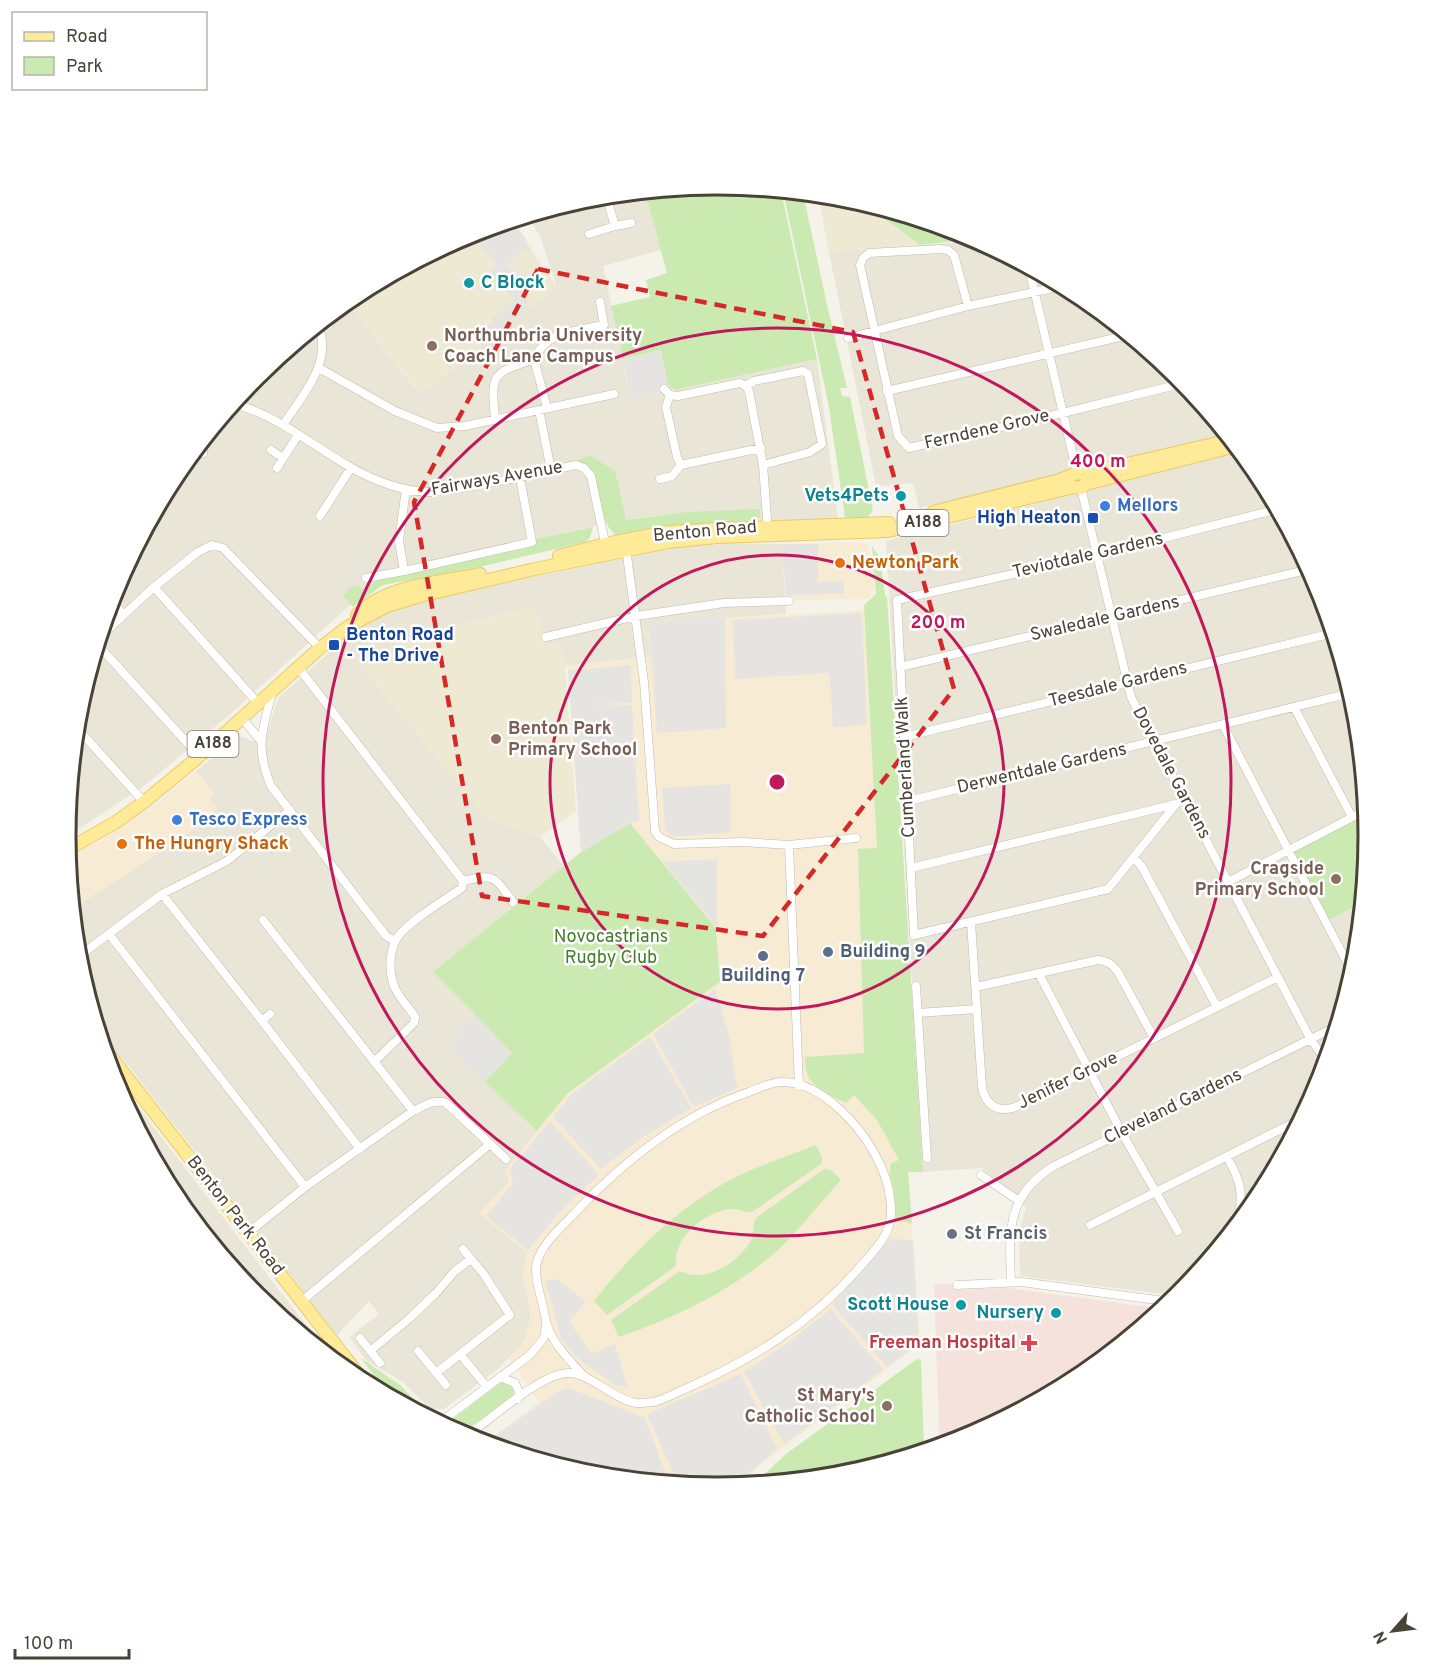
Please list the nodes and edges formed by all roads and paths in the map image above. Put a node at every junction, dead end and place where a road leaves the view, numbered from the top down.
1 (609, 205) edge
2 (631, 223) dead end
3 (615, 226) junction
4 (589, 234) dead end
5 (1031, 278) edge
6 (1051, 289) edge
7 (1035, 293) junction
8 (600, 302) dead end
9 (968, 306) junction
10 (874, 332) junction
11 (321, 333) edge
12 (1119, 337) edge
13 (848, 338) dead end
14 (1050, 355) junction
15 (534, 359) junction
16 (319, 368) junction
17 (1173, 385) edge
18 (746, 386) junction
19 (887, 392) junction
20 (614, 394) dead end
21 (242, 407) edge
22 (543, 409) junction
23 (1063, 413) junction
24 (495, 420) junction
25 (283, 425) junction
26 (298, 435) junction
27 (1222, 441) edge
28 (761, 448) junction
29 (1227, 448) edge
30 (271, 450) dead end
31 (283, 458) junction
32 (681, 465) junction
33 (763, 465) junction
34 (277, 468) dead end
35 (351, 468) junction
36 (551, 470) junction
37 (520, 478) junction
38 (660, 479) dead end
39 (1079, 480) junction
40 (406, 489) junction
41 (1270, 511) edge
42 (320, 516) dead end
43 (768, 532) junction
44 (625, 545) junction
45 (606, 549) junction
46 (1097, 555) junction
47 (405, 571) junction
48 (1301, 571) edge
49 (366, 578) dead end
50 (154, 587) junction
51 (897, 600) joint
52 (789, 601) dead end
53 (118, 609) edge
54 (123, 614) junction
55 (636, 616) junction
56 (1113, 617) junction
57 (113, 624) edge
58 (1326, 635) edge
59 (546, 637) dead end
60 (320, 648) junction
61 (104, 652) edge
62 (298, 667) junction
63 (900, 667) junction
64 (1127, 683) junction
65 (274, 689) junction
66 (1342, 695) edge
67 (258, 703) junction
68 (1294, 707) junction
69 (242, 718) junction
70 (1222, 725) junction
71 (904, 736) junction
72 (85, 737) edge
73 (260, 740) junction
74 (1155, 742) junction
75 (200, 757) junction
76 (908, 801) junction
77 (144, 802) junction
78 (1186, 802) junction
79 (1176, 804) junction
80 (290, 810) junction
81 (1357, 814) edge
82 (1352, 817) junction
83 (856, 838) dead end
84 (76, 845) edge
85 (789, 845) junction
86 (1288, 851) junction
87 (1134, 858) junction
88 (911, 868) junction
89 (463, 881) junction
90 (1228, 882) junction
91 (162, 894) junction
92 (513, 902) dead end
93 (263, 920) dead end
94 (971, 922) junction
95 (109, 934) junction
96 (395, 941) junction
97 (87, 950) edge
98 (1346, 961) edge
99 (1039, 974) junction
100 (1278, 977) junction
101 (916, 986) dead end
102 (976, 987) junction
103 (1217, 1007) junction
104 (977, 1009) junction
105 (918, 1013) junction
106 (270, 1014) dead end
107 (261, 1021) junction
108 (1328, 1031) edge
109 (1154, 1038) junction
110 (1311, 1040) junction
111 (1320, 1053) edge
112 (374, 1062) junction
113 (119, 1067) edge
114 (1090, 1071) junction
115 (129, 1078) junction
116 (125, 1081) edge
117 (799, 1086) junction
118 (413, 1111) junction
119 (1288, 1128) edge
120 (1122, 1133) junction
121 (489, 1144) junction
122 (360, 1149) junction
123 (1227, 1157) junction
124 (927, 1158) dead end
125 (506, 1159) dead end
126 (981, 1175) dead end
127 (305, 1187) junction
128 (1156, 1192) junction
129 (1019, 1201) junction
130 (1240, 1207) edge
131 (1090, 1225) dead end
132 (1178, 1231) dead end
133 (248, 1233) junction
134 (463, 1249) dead end
135 (471, 1259) junction
136 (1011, 1282) junction
137 (957, 1285) dead end
138 (1159, 1300) edge
139 (302, 1301) junction
140 (546, 1324) junction
141 (360, 1338) dead end
142 (370, 1350) junction
143 (418, 1351) dead end
144 (460, 1354) junction
145 (347, 1359) edge
146 (380, 1363) dead end
147 (436, 1373) junction
148 (584, 1376) junction
149 (500, 1377) junction
150 (446, 1385) dead end
151 (487, 1387) junction
152 (519, 1399) junction
153 (447, 1417) edge
154 (475, 1430) edge

1 - 3 street
2 - 3 street
3 - 4 street
5 - 7 street, Dovedale Gardens
6 - 7 street
7 - 9 street
7 - 14 street, Dovedale Gardens
8 - 15 street
9 - 10 street
9 - 10 street, Ferndene Grove
10 - 13 street
10 - 19 street, Ferndene Grove
11 - 16 street
12 - 14 street
14 - 19 street
14 - 23 street, Dovedale Gardens
15 - 22 street
15 - 24 street
16 - 24 street
16 - 25 street
17 - 23 street, Ferndene Grove
18 - 28 street
18 - 32 street
18 - 33 street
19 - 23 street, Ferndene Grove
20 - 22 street
21 - 25 street, Fairways Avenue
22 - 24 street
22 - 36 street
23 - 39 street, Dovedale Gardens
25 - 26 street, Fairways Avenue
26 - 31 street
26 - 35 street, Fairways Avenue
27 - 39 main road, Benton Road / A188
28 - 32 street
28 - 33 street
29 - 39 main road, Benton Road / A188
30 - 31 street
31 - 34 street
32 - 38 street
33 - 43 street
35 - 40 street, Fairways Avenue
35 - 42 street
36 - 37 street, Fairways Avenue
36 - 45 street, Fairways Avenue
37 - 40 street, Fairways Avenue
37 - 47 street
39 - 43 main road, Benton Road / A188
39 - 46 street, Dovedale Gardens
40 - 47 street
41 - 46 street, Teviotdale Gardens
43 - 44 main road, Benton Road / A188
44 - 45 main road, Benton Road / A188
44 - 55 street
45 - 60 main road, Benton Road / A188
46 - 51 street, Teviotdale Gardens
46 - 56 street, Dovedale Gardens
47 - 49 street
48 - 56 street, Swaledale Gardens
50 - 54 street
50 - 60 street
50 - 67 street
51 - 63 street, Cumberland Walk
52 - 55 street
53 - 54 street
54 - 57 street
55 - 59 street
55 - 85 street
56 - 63 street, Swaledale Gardens
56 - 64 street, Dovedale Gardens
58 - 64 street, Teesdale Gardens
60 - 62 main road, Benton Road / A188
61 - 75 street
62 - 65 main road, Benton Road / A188
62 - 89 street
63 - 71 street, Cumberland Walk
64 - 71 street, Teesdale Gardens
64 - 74 street, Dovedale Gardens
65 - 67 main road, Benton Road / A188
65 - 73 street
66 - 68 street, Derwentdale Gardens
67 - 69 main road, Benton Road / A188
68 - 70 street, Derwentdale Gardens
68 - 82 street
69 - 73 street
69 - 75 main road, Benton Road / A188
70 - 74 street, Derwentdale Gardens
70 - 86 street
71 - 76 street, Cumberland Walk
72 - 77 street
73 - 80 street
74 - 76 street, Derwentdale Gardens
74 - 78 street, Dovedale Gardens
75 - 77 main road, Benton Road / A188
76 - 88 street, Cumberland Walk
77 - 84 main road, Benton Road / A188
78 - 79 street
78 - 90 street, Dovedale Gardens
79 - 87 street
79 - 88 street
80 - 91 street
80 - 96 street
81 - 82 street
82 - 86 street
83 - 85 street
85 - 117 street
86 - 90 street
86 - 98 street
87 - 94 street
87 - 103 street
88 - 94 street, Cumberland Walk
89 - 92 street
89 - 96 street
90 - 100 street, Dovedale Gardens
91 - 95 street
91 - 107 street
93 - 112 street
94 - 102 street, Jenifer Grove
95 - 97 street
95 - 127 street
96 - 112 street
99 - 102 street
99 - 109 street
99 - 114 street
100 - 103 street, Jenifer Grove
100 - 110 street, Dovedale Gardens
101 - 105 street
102 - 104 street, Jenifer Grove
103 - 109 street, Jenifer Grove
104 - 105 street
104 - 114 street, Jenifer Grove
105 - 124 street
106 - 107 street
107 - 122 street
108 - 110 street, Cleveland Gardens
109 - 114 street, Jenifer Grove
110 - 111 street, Dovedale Gardens
110 - 120 street, Cleveland Gardens
112 - 118 street
113 - 115 main road, Benton Park Road
114 - 120 street
115 - 116 street
115 - 133 main road, Benton Park Road
117 - 140 street
117 - 148 street
118 - 121 street
118 - 122 street
119 - 123 street
120 - 128 street
120 - 129 street, Cleveland Gardens
121 - 125 street
121 - 139 street
122 - 127 street
123 - 128 street
123 - 130 street
126 - 129 street
127 - 133 street
128 - 131 street
128 - 132 street
129 - 136 street, Cleveland Gardens
133 - 139 main road, Benton Park Road
134 - 135 street
135 - 142 street
135 - 144 street
136 - 137 street
136 - 138 street
139 - 145 main road, Benton Park Road
140 - 148 street
140 - 149 street
141 - 142 street
142 - 146 street
143 - 147 street
144 - 147 street
144 - 151 street
147 - 150 street
148 - 152 street
149 - 151 street
149 - 152 street
151 - 153 street
152 - 154 street

